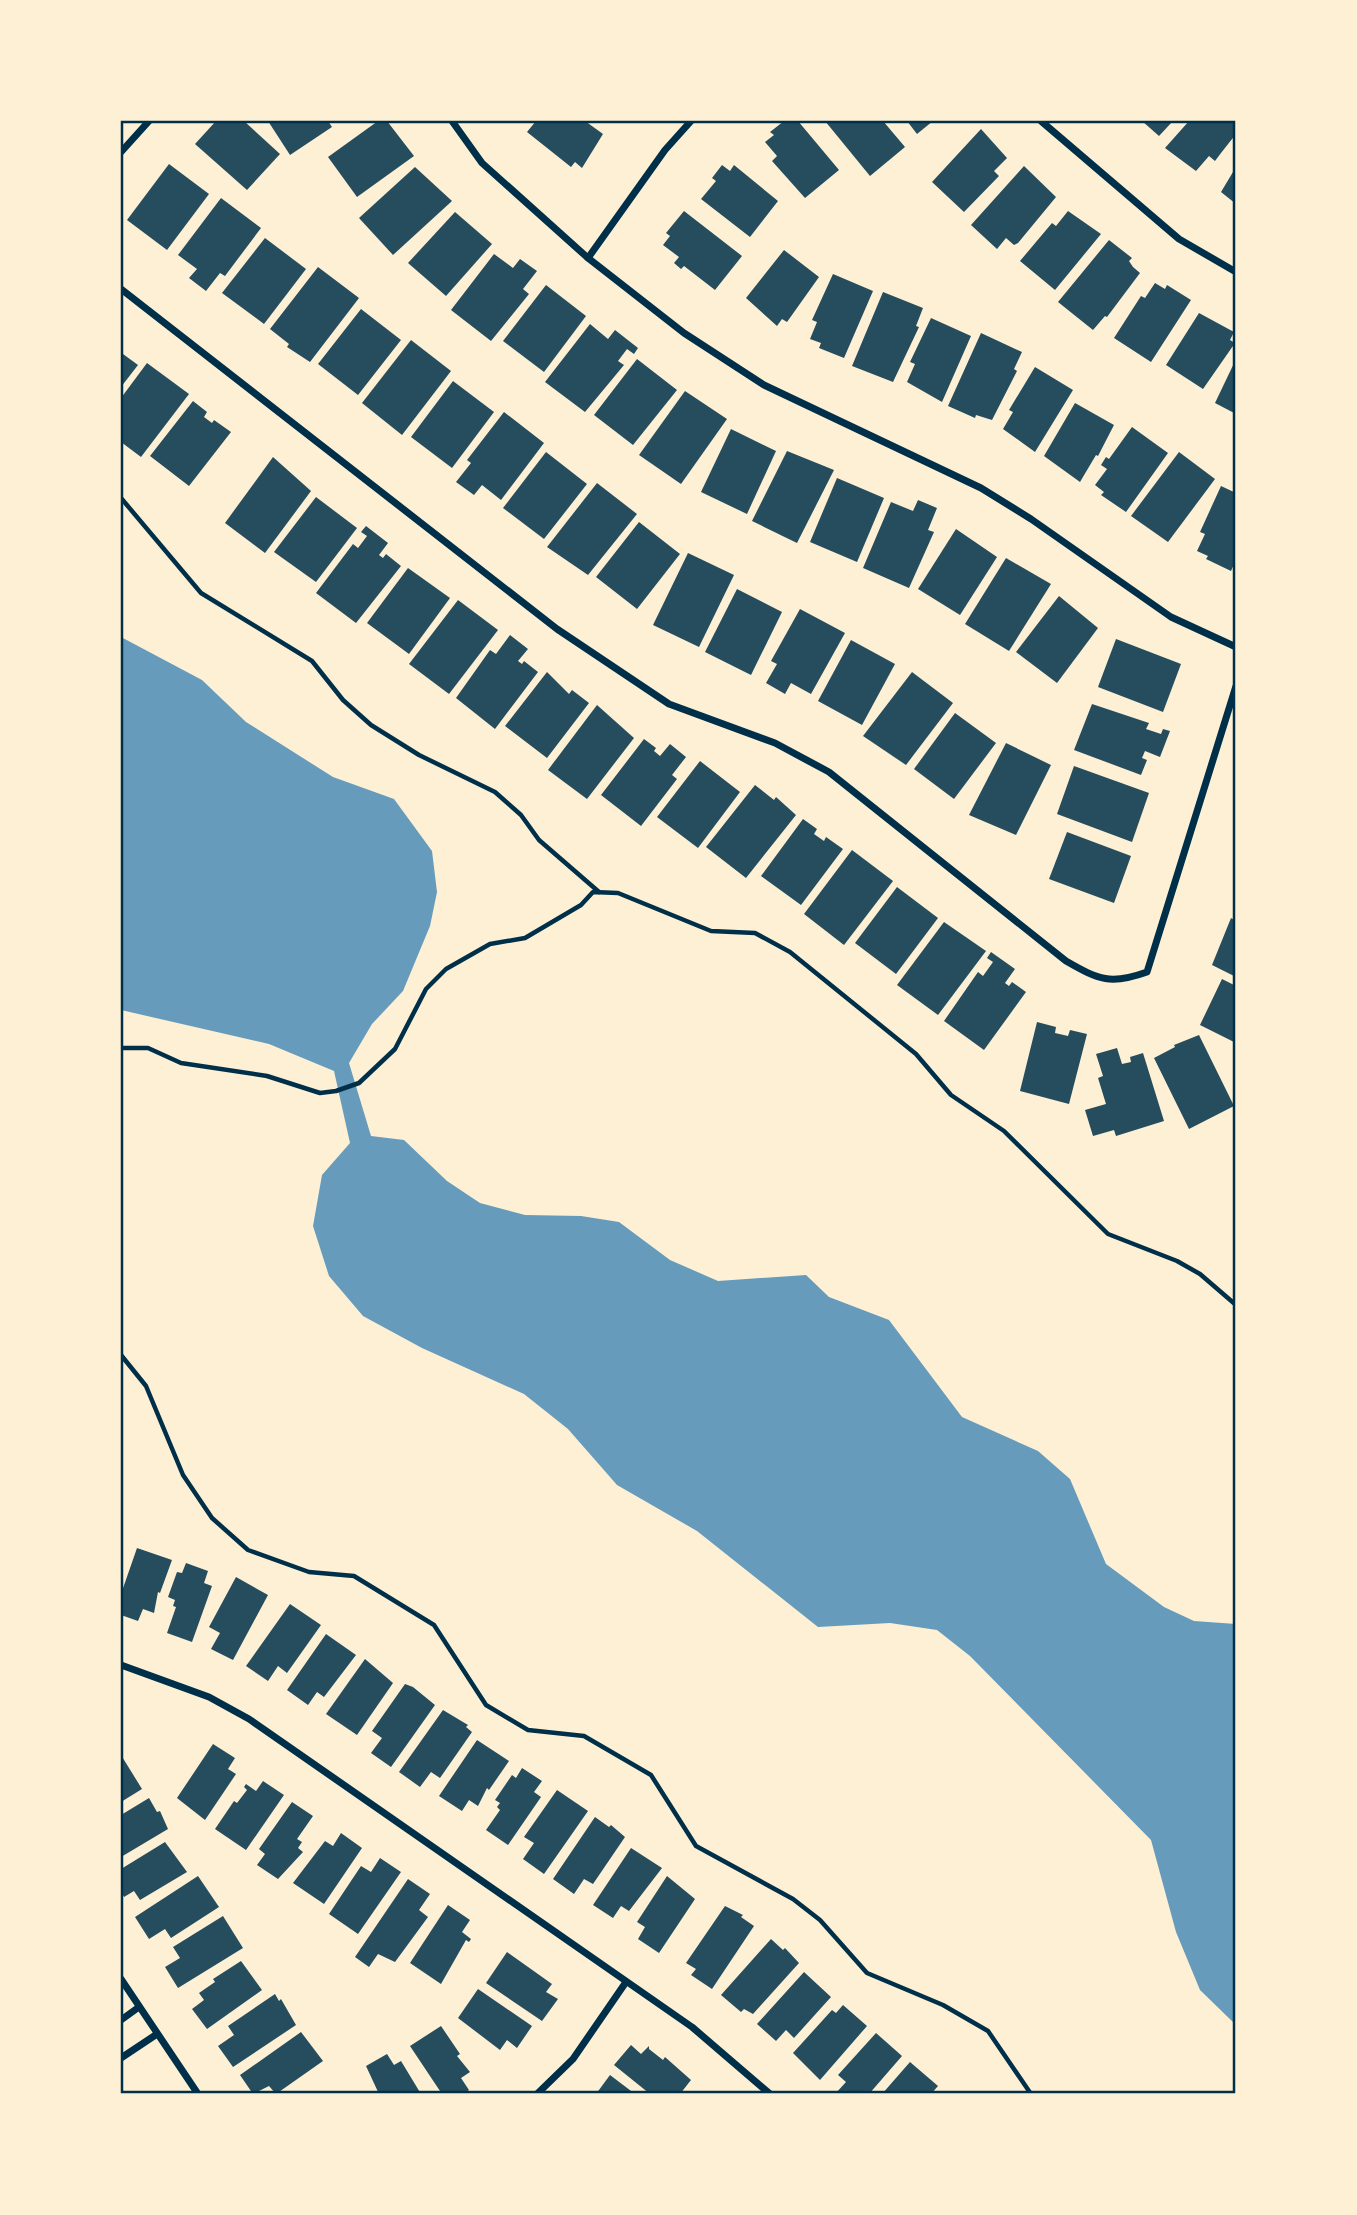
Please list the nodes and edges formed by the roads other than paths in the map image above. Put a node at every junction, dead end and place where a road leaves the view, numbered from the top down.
1 (149, 121) edge
2 (452, 121) edge
3 (691, 121) edge
4 (1041, 121) edge
5 (121, 152) edge
6 (588, 258) junction
7 (1236, 272) edge
8 (121, 289) edge
9 (1236, 647) edge
10 (1236, 686) edge
11 (121, 1665) edge
12 (121, 1979) edge
13 (626, 1982) junction
14 (139, 2007) junction
15 (121, 2020) edge
16 (157, 2034) junction
17 (121, 2058) edge
18 (198, 2094) edge
19 (537, 2094) edge
20 (770, 2094) edge

1 - 5 street
2 - 6 street
3 - 6 street
4 - 7 street
6 - 9 street
8 - 10 street
11 - 13 street
12 - 14 street
13 - 19 street
13 - 20 street
14 - 15 street
14 - 16 street
16 - 17 street
16 - 18 street

